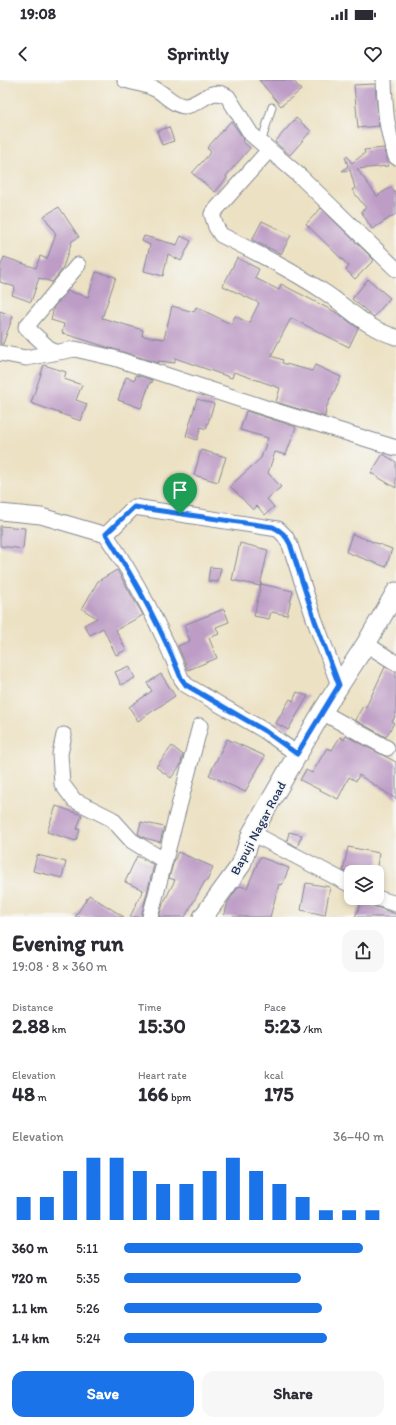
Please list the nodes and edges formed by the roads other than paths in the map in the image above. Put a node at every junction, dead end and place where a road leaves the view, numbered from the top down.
1 (125, 80) edge
2 (384, 80) edge
3 (272, 107) dead end
4 (265, 147) junction
5 (396, 157) edge
6 (78, 265) dead end
7 (396, 269) edge
8 (395, 336) edge
9 (0, 353) edge
10 (54, 353) junction
11 (396, 448) edge
12 (0, 512) edge
13 (106, 534) junction
14 (396, 592) edge
15 (366, 644) junction
16 (396, 663) edge
17 (339, 685) junction
18 (322, 712) junction
19 (200, 726) dead end
20 (64, 735) dead end
21 (387, 748) dead end
22 (297, 754) junction
23 (252, 833) junction
24 (165, 861) junction
25 (344, 881) edge
26 (384, 900) edge
27 (396, 904) edge
28 (150, 917) edge
29 (203, 917) edge

1 - 4 street
2 - 5 street
3 - 4 lane
4 - 7 street
4 - 8 street
6 - 10 street
9 - 10 street
10 - 11 street
12 - 13 street
13 - 17 street
13 - 22 street
14 - 15 street, Bapuji Nagar Road
15 - 16 street
15 - 17 street, Bapuji Nagar Road
17 - 18 street, Bapuji Nagar Road
18 - 21 street
18 - 22 street, Bapuji Nagar Road
19 - 24 street
20 - 24 street
22 - 23 street, Bapuji Nagar Road
23 - 25 street
23 - 29 street, Bapuji Nagar Road
24 - 28 street
26 - 27 street

